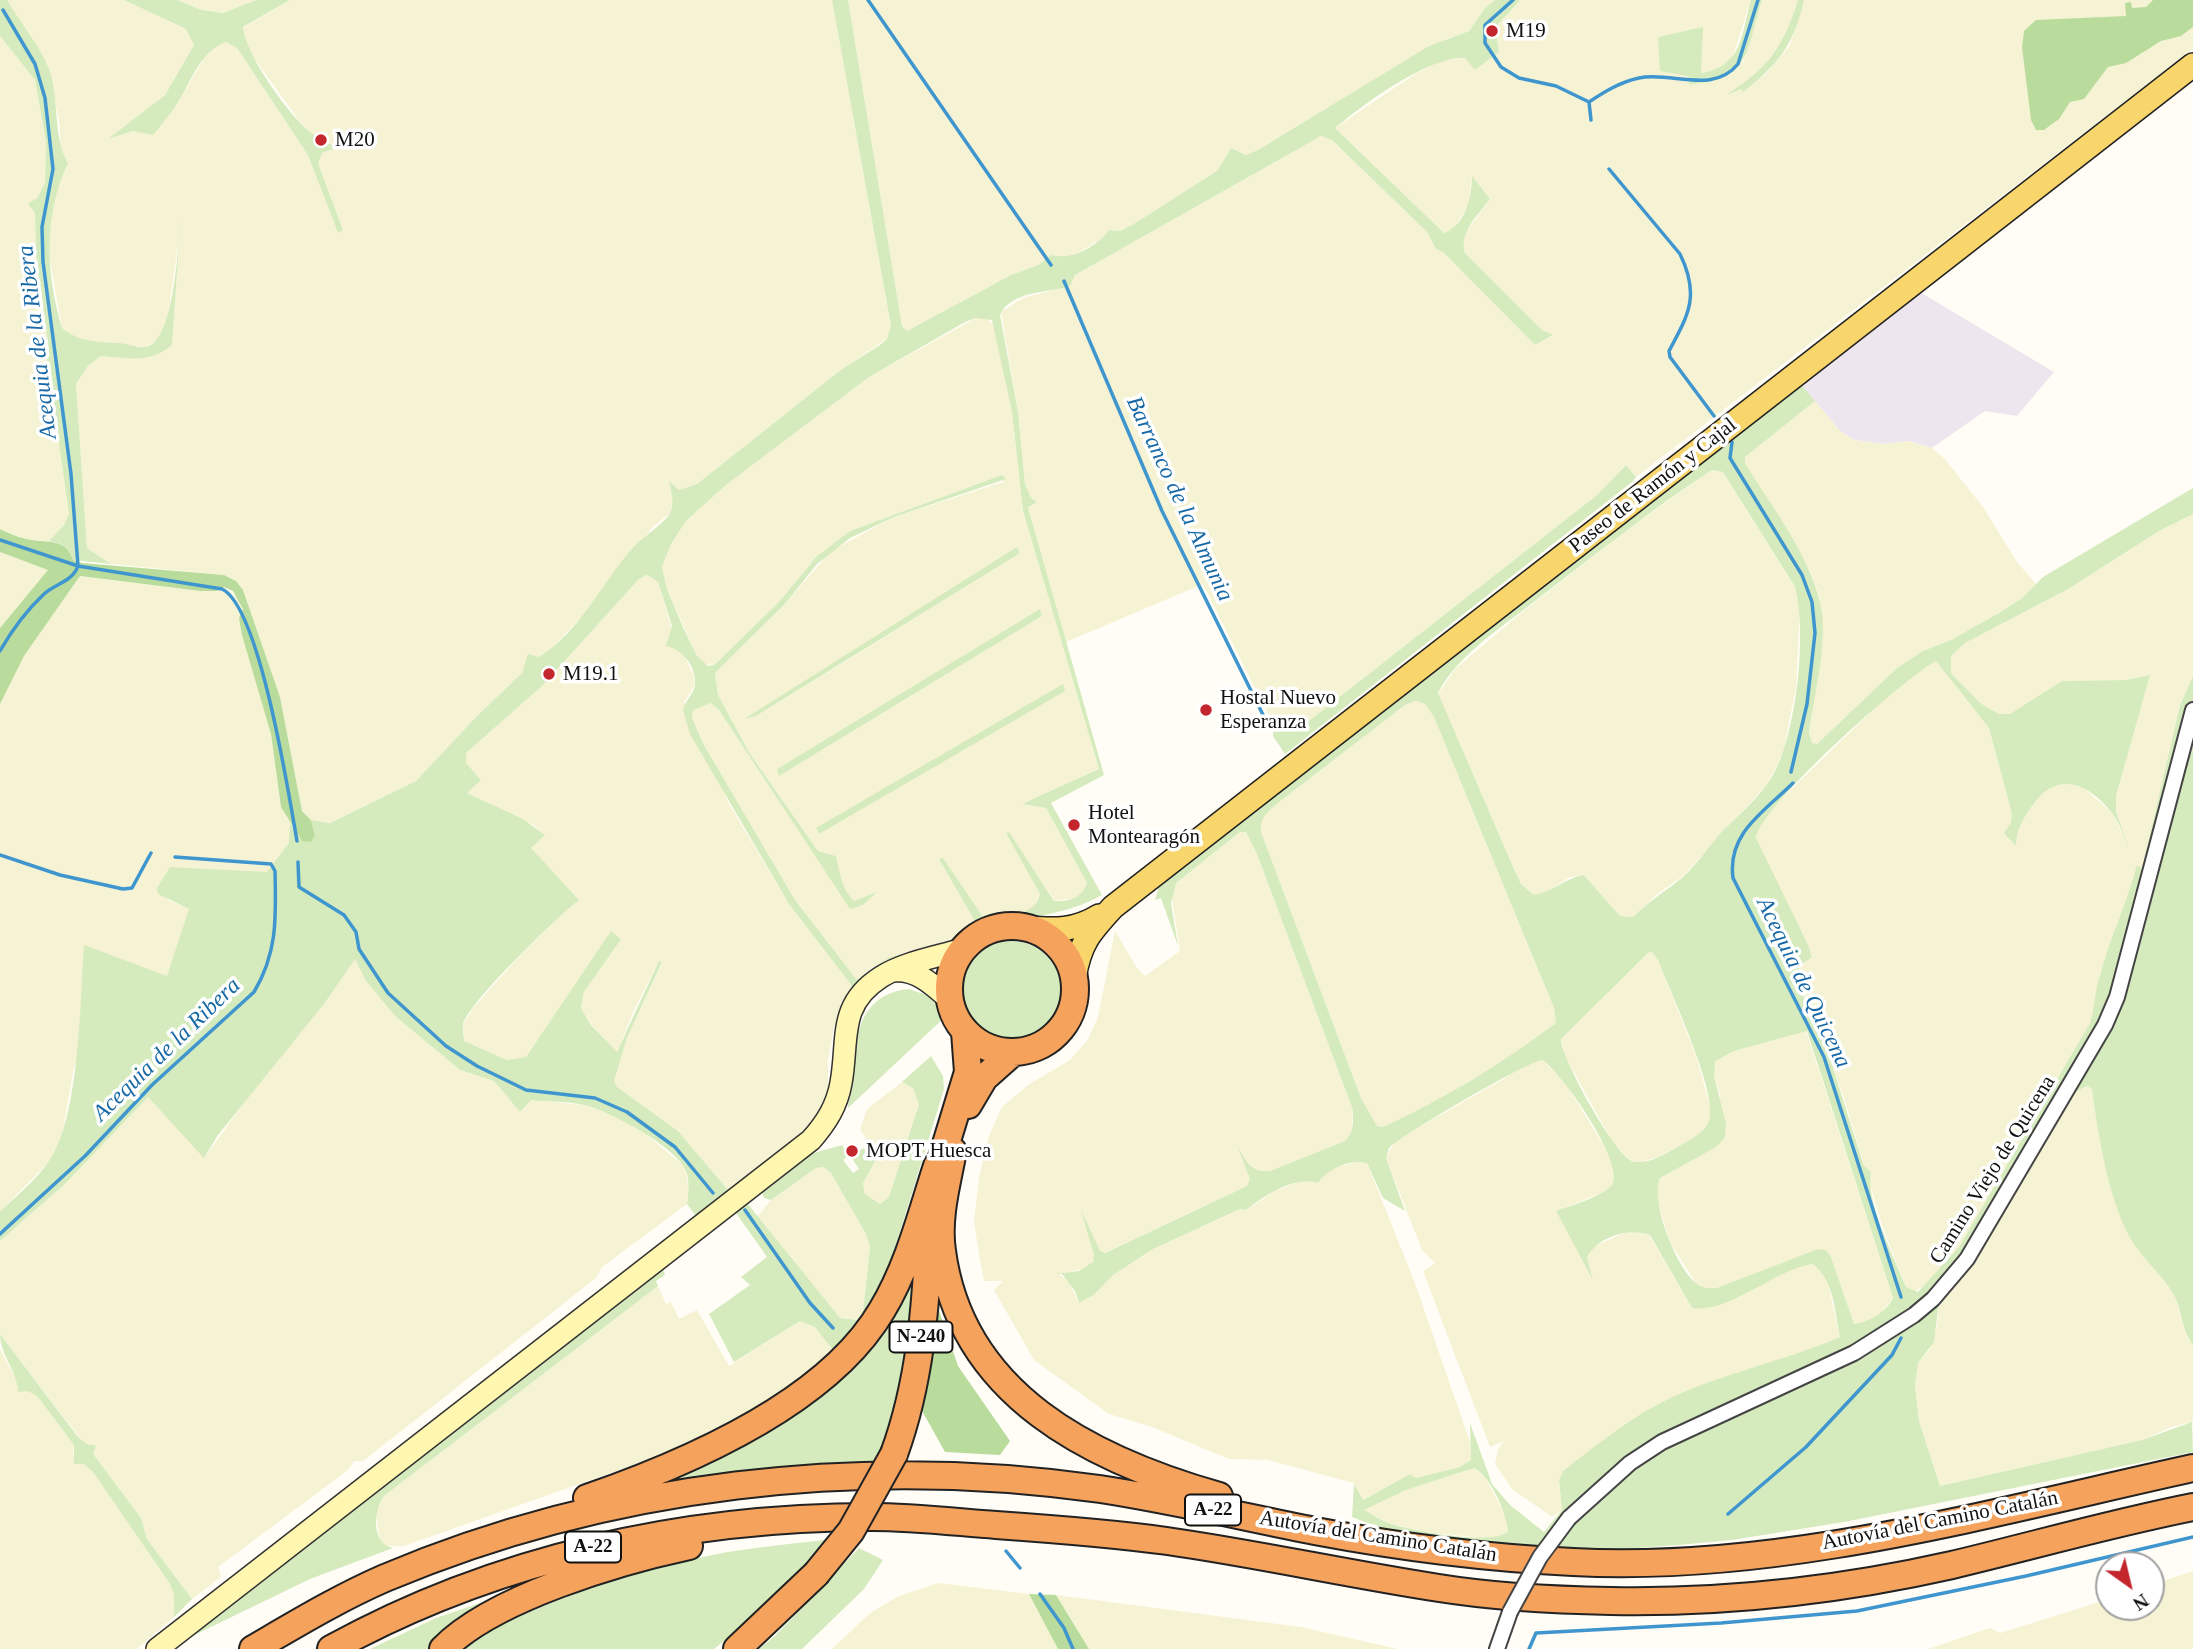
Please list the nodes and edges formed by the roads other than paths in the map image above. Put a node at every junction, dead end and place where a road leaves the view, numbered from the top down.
1 (2193, 65) edge
2 (2193, 710) edge
3 (1113, 907) junction
4 (1028, 928) junction
5 (963, 949) junction
6 (892, 971) junction
7 (1074, 978) junction
8 (950, 1000) junction
9 (965, 1032) junction
10 (1011, 1054) junction
11 (976, 1075) junction
12 (947, 1151) junction
13 (2193, 1468) edge
14 (2193, 1507) edge
15 (874, 1517) junction
16 (1754, 1555) junction
17 (380, 1581) junction
18 (156, 1649) edge
19 (253, 1649) edge
20 (331, 1649) edge
21 (443, 1649) edge
22 (737, 1649) edge
23 (1497, 1649) edge

1 - 3 main road, Paseo de Ramón y Cajal
2 - 23 street, Camino Viejo de Quicena, bridge
3 - 4 main road
3 - 7 main road
4 - 5 highway
4 - 7 highway
5 - 6 street
5 - 8 highway
6 - 8 street
6 - 18 street
7 - 10 highway
8 - 9 highway
9 - 10 highway
9 - 11 highway
10 - 11 highway
11 - 12 highway, N-240
12 - 16 highway
12 - 17 highway
12 - 22 highway, N-240, bridge
13 - 16 highway, Autovía del Camino Catalán / A-22
14 - 15 highway, Autovía del Camino Catalán / A-22
15 - 20 highway, Autovía del Camino Catalán / A-22
15 - 21 highway
16 - 17 highway, Autovía del Camino Catalán / A-22
17 - 19 highway, Autovía del Camino Catalán / A-22

